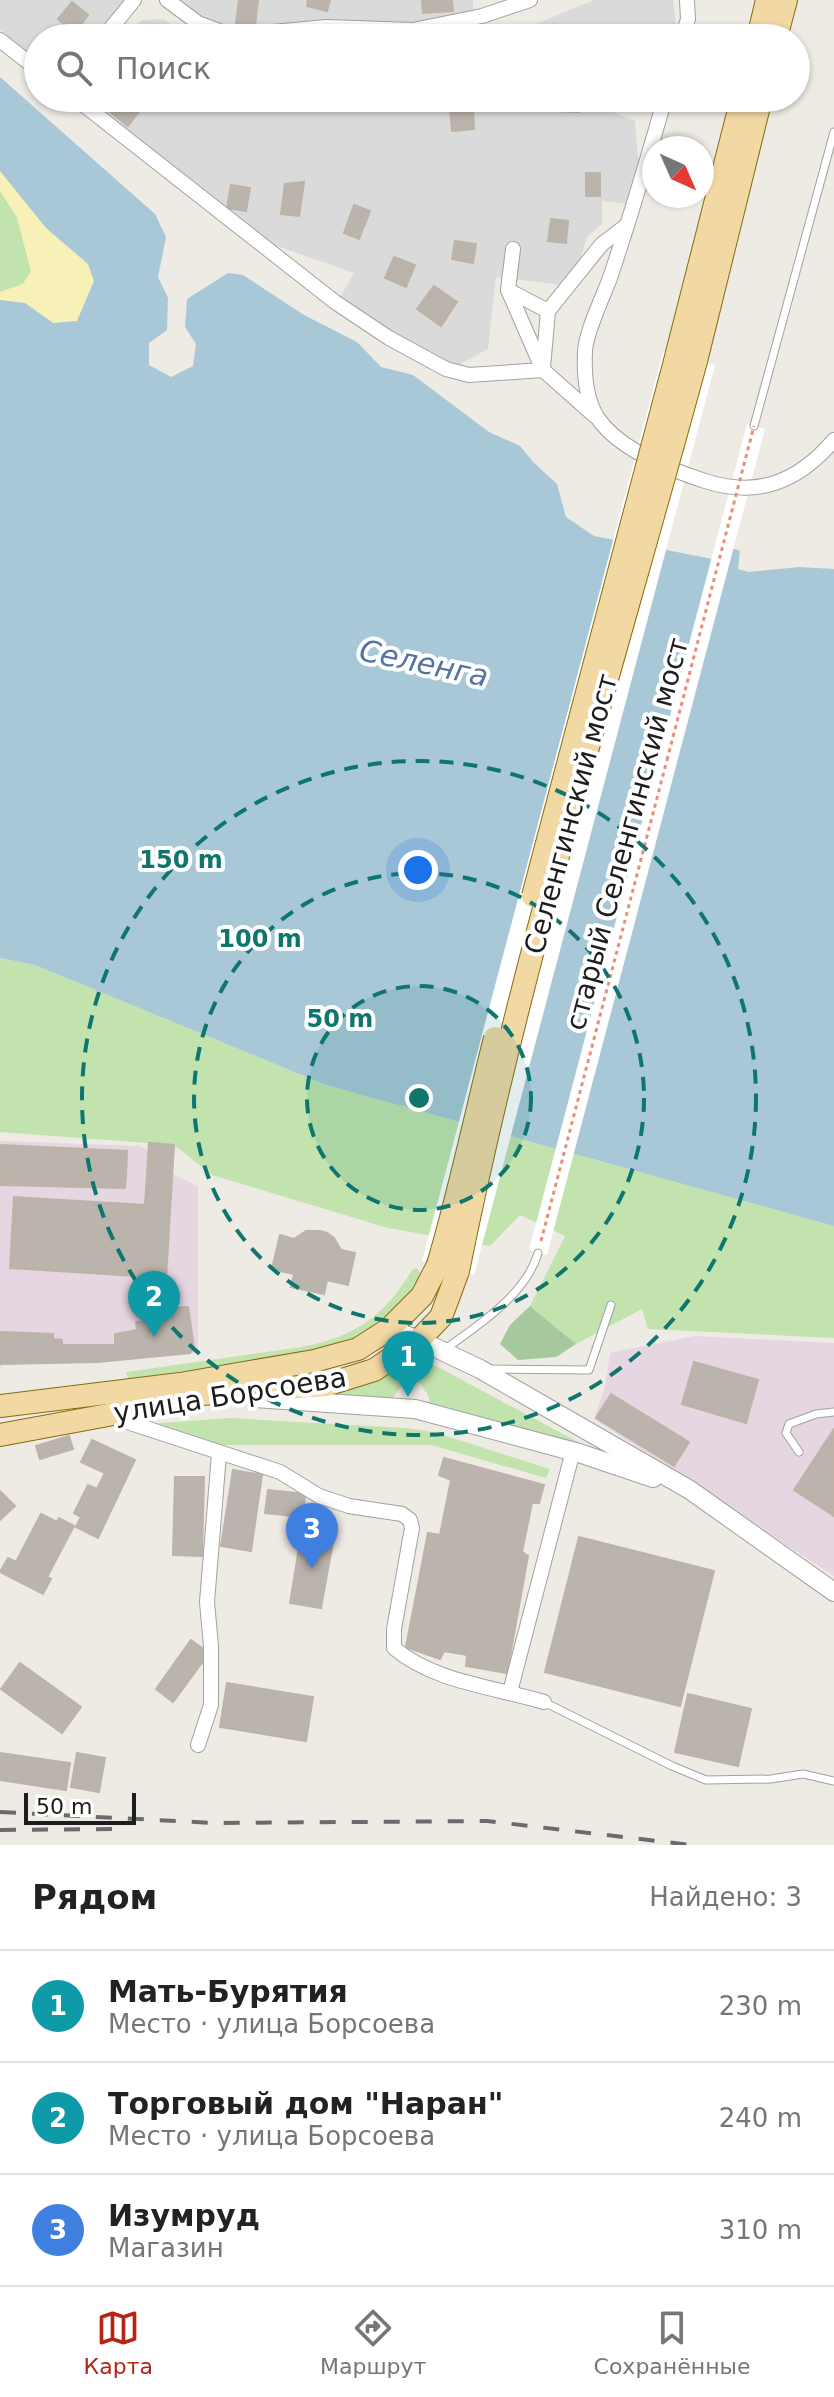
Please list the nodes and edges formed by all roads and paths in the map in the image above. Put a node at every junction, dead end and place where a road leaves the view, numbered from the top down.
1 (134, 0) edge
2 (167, 0) edge
3 (530, 0) edge
4 (687, 0) edge
5 (767, 0) edge
6 (786, 0) edge
7 (114, 24) edge
8 (201, 24) edge
9 (443, 24) edge
10 (686, 24) edge
11 (761, 24) edge
12 (780, 24) edge
13 (0, 40) edge
14 (24, 59) edge
15 (93, 112) edge
16 (661, 112) edge
17 (739, 112) edge
18 (757, 112) edge
19 (834, 132) edge
20 (628, 224) junction
21 (513, 249) dead end
22 (508, 290) junction
23 (548, 311) junction
24 (686, 359) junction
25 (543, 370) junction
26 (598, 419) junction
27 (754, 426) joint
28 (834, 440) edge
29 (538, 1253) joint
30 (448, 1268) junction
31 (611, 1305) dead end
32 (441, 1317) junction
33 (389, 1329) junction
34 (419, 1340) junction
35 (442, 1350) junction
36 (480, 1369) junction
37 (202, 1394) junction
38 (0, 1406) edge
39 (834, 1412) edge
40 (108, 1415) junction
41 (0, 1435) edge
42 (573, 1451) junction
43 (799, 1452) dead end
44 (219, 1454) junction
45 (690, 1490) junction
46 (834, 1592) edge
47 (510, 1692) junction
48 (544, 1702) joint
49 (198, 1745) dead end
50 (834, 1781) edge

1 - 7 street
2 - 8 street
3 - 9 street
4 - 10 street
5 - 11 main road
6 - 12 main road
13 - 14 street
15 - 25 street
16 - 20 street
17 - 24 main road
18 - 24 main road
19 - 27 lane
20 - 23 street
20 - 26 street
21 - 22 street
22 - 23 street
22 - 25 street
23 - 25 street
24 - 30 main road, Селенгинский мост, bridge
25 - 26 street
26 - 28 street
27 - 29 path, старый Селенгинский мост, bridge
29 - 35 lane
30 - 32 main road, улица Борсоева
30 - 33 main road, улица Борсоева
31 - 36 lane
32 - 34 main road, улица Борсоева
32 - 35 street
33 - 34 street
33 - 38 main road, улица Борсоева
34 - 35 street
34 - 37 main road, улица Борсоева
35 - 36 street
36 - 45 street
37 - 40 main road, улица Борсоева
37 - 42 street
39 - 43 lane
40 - 41 main road, улица Борсоева
40 - 44 street
42 - 45 street
42 - 47 street
44 - 47 street
44 - 49 street
45 - 46 street
47 - 48 street
48 - 50 lane

